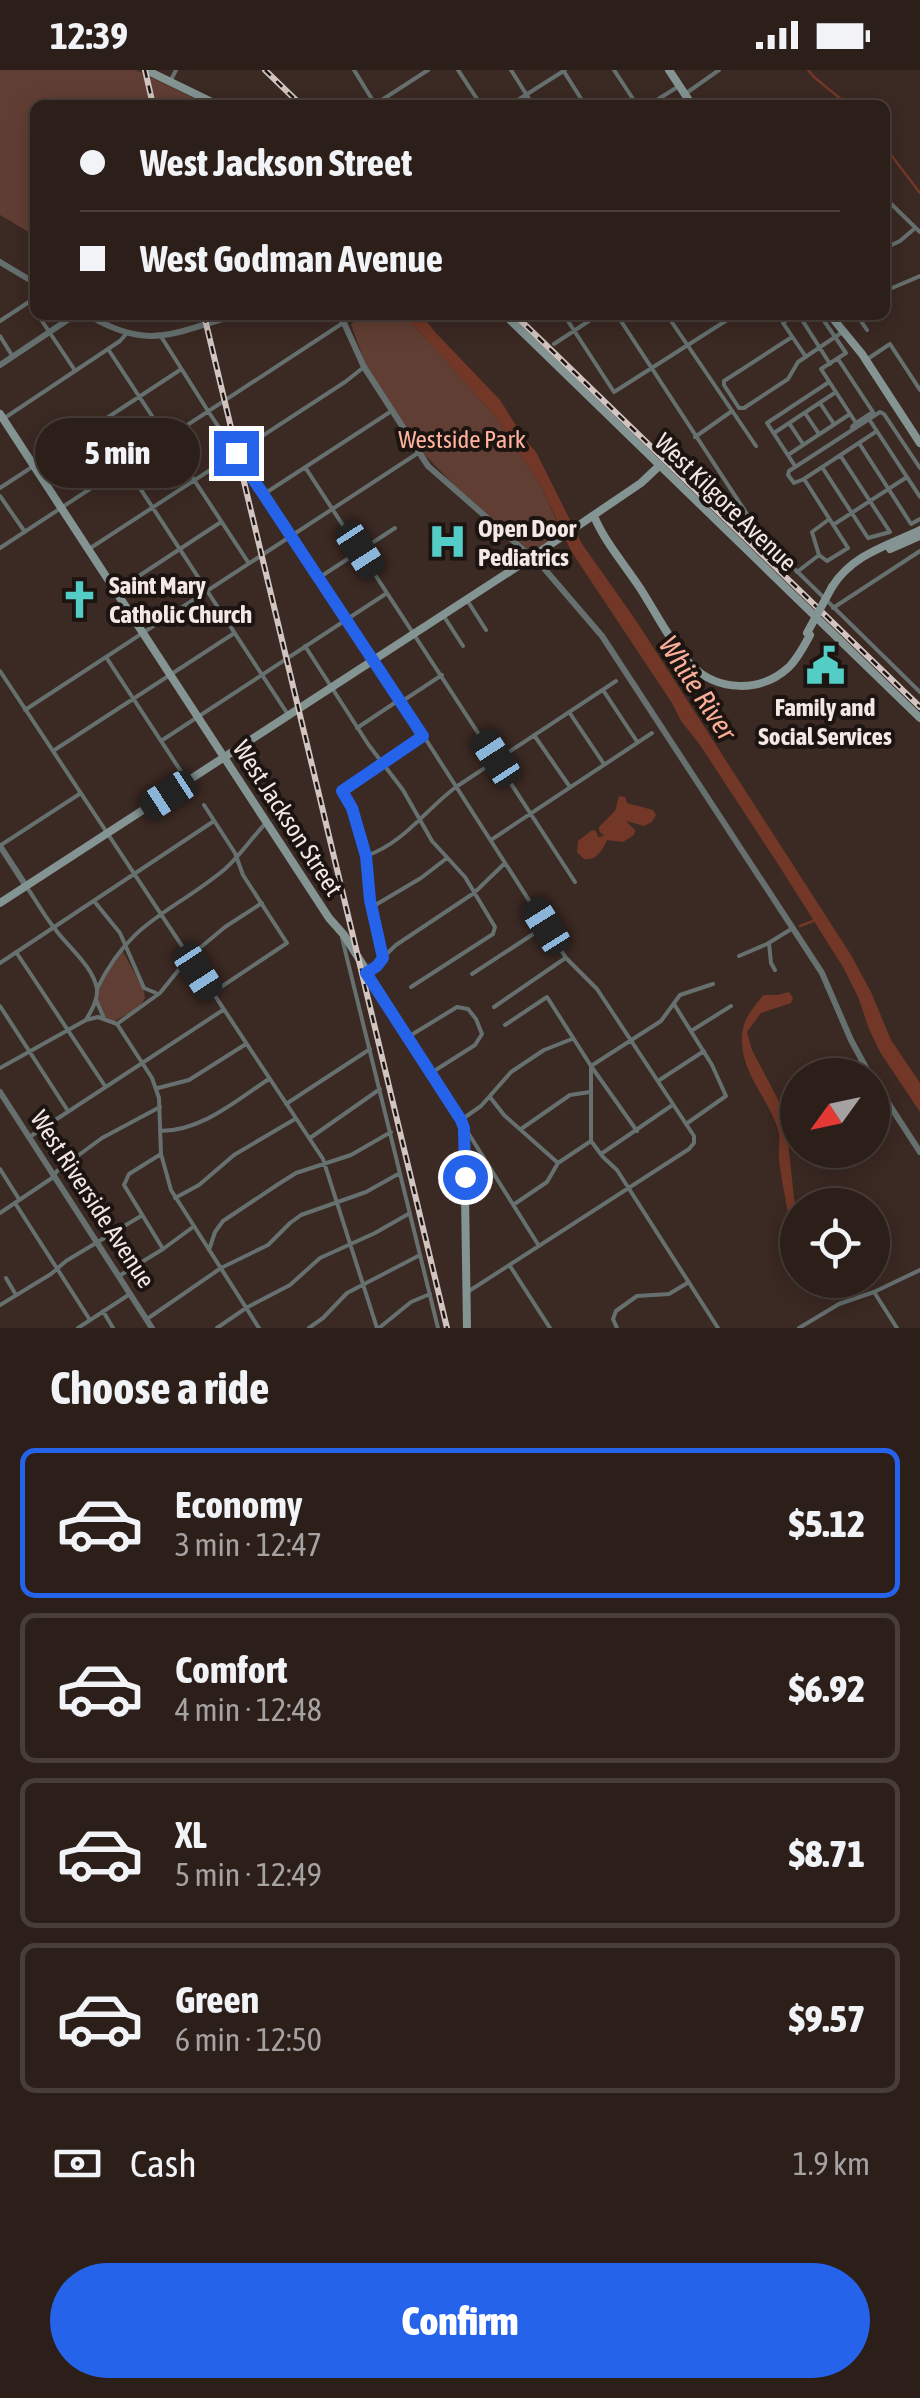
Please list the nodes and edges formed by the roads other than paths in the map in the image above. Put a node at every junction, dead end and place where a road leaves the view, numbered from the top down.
1 (146, 70) edge
2 (176, 70) edge
3 (354, 70) edge
4 (405, 70) edge
5 (428, 70) edge
6 (458, 70) edge
7 (511, 70) edge
8 (564, 70) edge
9 (614, 70) edge
10 (670, 70) edge
11 (719, 70) edge
12 (412, 80) junction
13 (170, 82) junction
14 (682, 90) junction
15 (526, 94) junction
16 (208, 100) edge
17 (373, 100) edge
18 (381, 100) edge
19 (478, 100) edge
20 (517, 100) edge
21 (530, 100) edge
22 (582, 100) edge
23 (634, 100) edge
24 (660, 100) edge
25 (689, 100) edge
26 (890, 203) edge
27 (918, 230) edge
28 (890, 246) edge
29 (2, 266) edge
30 (920, 276) edge
31 (30, 280) edge
32 (890, 289) edge
33 (30, 301) edge
34 (0, 320) edge
35 (41, 320) edge
36 (68, 320) edge
37 (99, 320) edge
38 (222, 320) edge
39 (347, 320) edge
40 (509, 320) edge
41 (567, 320) edge
42 (590, 320) edge
43 (619, 320) edge
44 (671, 320) edge
45 (728, 320) edge
46 (788, 320) edge
47 (800, 320) edge
48 (823, 320) edge
49 (834, 320) edge
50 (860, 320) edge
51 (344, 322) junction
52 (725, 322) joint
53 (574, 330) junction
54 (867, 330) dead end
55 (50, 332) junction
56 (844, 332) junction
57 (126, 333) junction
58 (0, 336) edge
59 (162, 336) junction
60 (792, 336) junction
61 (835, 338) junction
62 (554, 344) dead end
63 (687, 346) junction
64 (820, 348) junction
65 (108, 349) junction
66 (14, 356) junction
67 (806, 358) junction
68 (838, 358) junction
69 (866, 360) junction
70 (830, 364) junction
71 (0, 365) edge
72 (364, 367) junction
73 (182, 369) junction
74 (651, 369) junction
75 (74, 371) junction
76 (829, 382) junction
77 (920, 390) edge
78 (836, 392) junction
79 (140, 396) junction
80 (820, 403) junction
81 (208, 411) junction
82 (392, 411) junction
83 (732, 411) junction
84 (805, 413) junction
85 (850, 414) junction
86 (868, 417) junction
87 (2, 422) edge
88 (856, 422) junction
89 (789, 423) junction
90 (98, 424) junction
91 (834, 424) junction
92 (877, 431) junction
93 (774, 433) junction
94 (819, 434) junction
95 (695, 437) junction
96 (167, 438) junction
97 (858, 443) junction
98 (920, 443) edge
99 (803, 444) junction
100 (756, 446) dead end
101 (236, 453) junction
102 (418, 453) junction
103 (788, 454) junction
104 (840, 456) junction
105 (807, 458) junction
106 (34, 466) junction
107 (126, 466) junction
108 (659, 466) junction
109 (795, 466) junction
110 (305, 467) junction
111 (822, 468) junction
112 (920, 469) edge
113 (908, 478) junction
114 (804, 479) junction
115 (195, 480) junction
116 (0, 488) edge
117 (888, 489) junction
118 (264, 494) junction
119 (0, 496) edge
120 (920, 497) edge
121 (870, 501) junction
122 (153, 507) junction
123 (62, 508) junction
124 (332, 509) junction
125 (852, 513) junction
126 (594, 516) junction
127 (920, 519) edge
128 (222, 522) junction
129 (831, 522) junction
130 (582, 525) junction
131 (394, 528) dead end
132 (25, 532) junction
133 (920, 533) edge
134 (604, 534) junction
135 (292, 536) junction
136 (0, 548) edge
137 (89, 549) junction
138 (180, 549) junction
139 (360, 550) junction
140 (920, 551) edge
141 (819, 556) junction
142 (532, 557) junction
143 (249, 563) junction
144 (796, 572) junction
145 (320, 577) junction
146 (116, 591) junction
147 (208, 591) junction
148 (387, 592) junction
149 (467, 600) junction
150 (833, 608) junction
151 (443, 615) junction
152 (348, 620) junction
153 (486, 630) dead end
154 (235, 632) junction
155 (144, 633) junction
156 (415, 634) junction
157 (808, 634) junction
158 (305, 646) junction
159 (463, 646) dead end
160 (106, 657) junction
161 (374, 661) junction
162 (0, 670) edge
163 (170, 674) junction
164 (262, 674) junction
165 (442, 676) junction
166 (616, 680) dead end
167 (332, 688) junction
168 (602, 690) junction
169 (920, 692) edge
170 (133, 698) junction
171 (401, 700) junction
172 (26, 710) junction
173 (569, 712) junction
174 (198, 716) junction
175 (290, 716) junction
176 (920, 718) edge
177 (357, 728) junction
178 (652, 733) dead end
179 (534, 735) junction
180 (423, 736) junction
181 (161, 740) junction
182 (636, 742) junction
183 (52, 752) junction
184 (225, 758) junction
185 (497, 760) junction
186 (381, 764) junction
187 (604, 764) junction
188 (188, 782) junction
189 (456, 787) junction
190 (570, 787) junction
191 (81, 793) junction
192 (204, 805) dead end
193 (531, 813) junction
194 (419, 820) junction
195 (214, 821) junction
196 (267, 822) junction
197 (108, 834) junction
198 (491, 840) junction
199 (0, 846) edge
200 (366, 856) junction
201 (237, 858) junction
202 (447, 858) junction
203 (505, 863) junction
204 (134, 874) junction
205 (576, 882) dead end
206 (26, 886) junction
207 (474, 893) junction
208 (94, 901) junction
209 (0, 903) edge
210 (262, 903) junction
211 (372, 907) junction
212 (160, 913) junction
213 (546, 926) junction
214 (54, 928) junction
215 (793, 928) junction
216 (769, 943) junction
217 (125, 944) junction
218 (16, 952) junction
219 (188, 956) junction
220 (739, 956) dead end
221 (383, 958) junction
222 (566, 958) junction
223 (353, 960) junction
224 (0, 963) edge
225 (775, 970) dead end
226 (178, 972) junction
227 (198, 972) junction
228 (366, 973) junction
229 (472, 974) dead end
230 (713, 984) dead end
231 (412, 987) dead end
232 (144, 988) junction
233 (96, 989) junction
234 (212, 993) junction
235 (160, 994) junction
236 (96, 1000) junction
237 (674, 1004) junction
238 (0, 1006) edge
239 (144, 1006) junction
240 (731, 1006) dead end
241 (494, 1007) dead end
242 (223, 1010) junction
243 (104, 1019) junction
244 (86, 1020) junction
245 (116, 1024) junction
246 (505, 1025) dead end
247 (68, 1030) junction
248 (691, 1031) junction
249 (408, 1038) junction
250 (574, 1038) junction
251 (631, 1041) junction
252 (246, 1044) junction
253 (370, 1049) junction
254 (29, 1051) junction
255 (704, 1051) junction
256 (861, 1058) edge
257 (142, 1062) junction
258 (592, 1066) junction
259 (0, 1068) edge
260 (431, 1074) junction
261 (269, 1079) junction
262 (658, 1081) junction
263 (104, 1086) junction
264 (156, 1089) junction
265 (380, 1090) junction
266 (0, 1092) edge
267 (591, 1092) junction
268 (490, 1097) junction
269 (286, 1104) junction
270 (673, 1105) junction
271 (890, 1105) edge
272 (160, 1107) junction
273 (69, 1112) junction
274 (296, 1118) junction
275 (462, 1124) junction
276 (686, 1124) junction
277 (521, 1129) junction
278 (637, 1130) junction
279 (160, 1131) junction
280 (390, 1132) junction
281 (29, 1138) junction
282 (310, 1138) junction
283 (591, 1140) junction
284 (920, 1152) edge
285 (161, 1154) junction
286 (601, 1154) junction
287 (558, 1163) junction
288 (325, 1164) junction
289 (0, 1169) edge
290 (400, 1173) junction
291 (54, 1176) junction
292 (629, 1188) junction
293 (175, 1198) junction
294 (18, 1202) junction
295 (337, 1202) junction
296 (514, 1204) junction
297 (0, 1213) edge
298 (410, 1213) junction
299 (141, 1216) junction
300 (193, 1227) junction
301 (97, 1242) junction
302 (350, 1244) junction
303 (540, 1246) junction
304 (162, 1249) junction
305 (209, 1250) junction
306 (420, 1255) junction
307 (510, 1266) junction
308 (57, 1268) junction
309 (221, 1268) junction
310 (920, 1270) edge
311 (119, 1276) junction
312 (6, 1278) dead end
313 (689, 1282) junction
314 (363, 1284) junction
315 (890, 1284) edge
316 (466, 1293) junction
317 (130, 1294) junction
318 (430, 1294) junction
319 (16, 1296) junction
320 (855, 1298) edge
321 (878, 1298) edge
322 (0, 1305) edge
323 (246, 1308) junction
324 (103, 1311) junction
325 (146, 1319) junction
326 (90, 1320) junction
327 (78, 1328) edge
328 (113, 1328) edge
329 (152, 1328) edge
330 (217, 1328) edge
331 (260, 1328) edge
332 (310, 1328) edge
333 (378, 1328) edge
334 (438, 1328) edge
335 (467, 1328) edge
336 (550, 1328) edge
337 (617, 1328) edge
338 (718, 1328) edge
339 (799, 1328) edge
340 (898, 1328) edge

1 - 13 main road
2 - 13 street
3 - 17 street
4 - 12 street
5 - 12 street
6 - 19 street
7 - 15 street
8 - 15 street
8 - 22 street
9 - 23 street
10 - 14 main road
11 - 14 street
12 - 18 street
13 - 16 main road
14 - 24 street
14 - 25 main road
15 - 20 street
15 - 21 street
26 - 27 street
27 - 28 street
29 - 31 street
30 - 32 street
33 - 34 street
35 - 55 street
36 - 55 street
37 - 57 street
38 - 59 street
39 - 51 street
40 - 108 main road, West Kilgore Avenue
41 - 53 street
42 - 53 street
43 - 74 street
44 - 63 street
45 - 52 street
46 - 60 street
47 - 64 street
48 - 61 street
49 - 56 main road
50 - 54 street
51 - 72 street
51 - 81 street
52 - 63 street
53 - 62 street
53 - 74 street
55 - 66 street
55 - 75 street
56 - 61 street
56 - 69 main road
57 - 59 street
57 - 65 street
58 - 66 street
59 - 73 street
60 - 67 street
60 - 67 street
61 - 64 street
61 - 68 street
63 - 74 street
63 - 83 street
64 - 67 street
64 - 70 street
65 - 75 street
65 - 79 street
66 - 71 street
68 - 70 street
68 - 86 street
69 - 77 street
69 - 98 main road
70 - 76 street
72 - 82 street
72 - 101 street
73 - 79 street
73 - 81 street
74 - 95 street
75 - 87 street
76 - 78 street
76 - 93 street
78 - 80 street
78 - 85 street
79 - 90 street
79 - 96 street
80 - 84 street
80 - 91 street
81 - 96 street
81 - 101 street
82 - 102 street
82 - 110 street
83 - 95 street
83 - 100 street
84 - 89 street
84 - 94 street
85 - 88 street
85 - 91 street
86 - 88 street
86 - 92 street
86 - 105 street
86 - 112 street
87 - 106 main road, West Jackson Street
88 - 105 street
89 - 93 street
89 - 99 street
90 - 106 street
90 - 107 street
91 - 94 street
92 - 97 street
92 - 113 street
93 - 103 street
94 - 99 street
95 - 144 street
96 - 107 street
96 - 115 street
97 - 104 street
97 - 117 street
99 - 103 street
101 - 115 street
101 - 118 street
102 - 124 street
102 - 142 street
103 - 109 street
104 - 111 street
104 - 121 street
105 - 109 street
106 - 116 street
106 - 123 main road, West Jackson Street
107 - 122 street
107 - 123 street
108 - 126 main road
108 - 176 main road, West Kilgore Avenue
109 - 114 street
110 - 118 street
110 - 124 street
111 - 114 street
111 - 125 street
112 - 113 street
113 - 117 street
113 - 120 street
114 - 129 street
115 - 122 street
115 - 128 street
117 - 121 street
117 - 127 street
118 - 135 street
119 - 132 street
121 - 125 street
121 - 125 street
122 - 137 street
122 - 138 street
123 - 132 street
123 - 137 main road, West Jackson Street
124 - 135 street
124 - 139 street
125 - 129 street
126 - 130 main road
126 - 134 main road
126 - 157 main road
128 - 138 street
128 - 143 street
129 - 141 street
129 - 141 street
130 - 134 main road
130 - 142 main road
131 - 139 street
132 - 136 street
133 - 157 main road, bridge
134 - 157 main road
135 - 143 street
135 - 145 street
137 - 146 main road, West Jackson Street
138 - 146 street
138 - 147 street
139 - 145 street
139 - 148 street
140 - 150 street
141 - 144 street
142 - 149 main road
142 - 215 street
143 - 147 street
144 - 150 street
145 - 152 street
146 - 155 main road, West Jackson Street
147 - 154 street
147 - 155 street
148 - 152 street
148 - 156 street
149 - 151 main road
149 - 153 street
150 - 169 street
151 - 156 main road
151 - 159 street
152 - 158 street
152 - 161 street
154 - 163 street
154 - 164 street
155 - 160 street
155 - 163 main road, West Jackson Street
156 - 161 main road
156 - 165 street
158 - 164 street
158 - 167 street
160 - 170 street
160 - 172 street
161 - 167 main road
161 - 171 street
162 - 172 street
163 - 170 street
163 - 174 main road, West Jackson Street
164 - 174 street
164 - 175 street
165 - 171 street
165 - 185 street
166 - 168 street
167 - 175 main road
167 - 177 street
168 - 173 street
168 - 182 street
170 - 181 street
170 - 183 street
171 - 177 street
171 - 180 street
172 - 183 street
173 - 179 street
173 - 187 street
174 - 181 street
174 - 184 main road, West Jackson Street
175 - 184 main road
177 - 186 street
178 - 182 street
179 - 185 street
179 - 190 street
180 - 186 street
180 - 189 street
181 - 188 street
182 - 187 street
183 - 191 street
184 - 188 main road
184 - 196 main road, West Jackson Street
185 - 189 street
185 - 193 street
186 - 194 street
186 - 200 street
187 - 190 street
188 - 197 main road
189 - 194 street
189 - 198 street
190 - 193 street
191 - 197 street
191 - 199 street
192 - 195 street
193 - 198 street
193 - 205 street
194 - 200 street
194 - 202 street
195 - 201 street
195 - 204 street
196 - 201 street
196 - 223 main road, West Jackson Street
197 - 204 street
197 - 206 main road
198 - 203 street
199 - 206 street
200 - 211 street
201 - 210 street
201 - 212 street
202 - 207 street
202 - 211 street
203 - 207 street
203 - 213 street
204 - 208 street
204 - 212 street
206 - 209 main road
206 - 214 street
207 - 221 street
207 - 231 street
208 - 214 street
208 - 217 street
210 - 219 street
210 - 234 street
211 - 221 street
212 - 217 street
212 - 219 street
213 - 222 street
213 - 229 street
214 - 218 street
214 - 233 street
215 - 216 street
215 - 256 street
216 - 220 street
216 - 225 street
217 - 232 street
217 - 233 street
218 - 224 street
218 - 247 street
219 - 226 street
219 - 227 street
221 - 228 street
222 - 241 street
222 - 251 street
223 - 228 main road, West Jackson Street
223 - 253 street
226 - 227 street
226 - 235 street
227 - 234 street
228 - 249 main road, West Jackson Street
230 - 237 street
232 - 235 street
232 - 239 street
233 - 236 street
234 - 242 street
235 - 239 street
236 - 243 street
236 - 244 street
237 - 248 street
237 - 251 street
238 - 254 street
239 - 245 street
240 - 248 street
242 - 252 street
242 - 257 street
243 - 244 street
243 - 245 street
244 - 247 street
245 - 257 street
246 - 250 street
247 - 254 street
247 - 263 street
248 - 255 street
249 - 260 main road, West Jackson Street
249 - 260 street
250 - 258 street
250 - 268 street
251 - 258 street
251 - 262 street
252 - 261 street
252 - 264 street
253 - 265 street
253 - 269 street
254 - 259 street
254 - 273 street
255 - 262 street
255 - 276 street
257 - 263 street
257 - 264 street
258 - 267 street
258 - 278 street
260 - 275 main road, West Jackson Street
261 - 269 street
261 - 279 street
262 - 270 street
263 - 273 street
264 - 272 street
265 - 280 street
265 - 282 street
266 - 281 street, West Riverside Avenue
267 - 277 street
267 - 283 street
268 - 275 street
268 - 277 street
269 - 274 street
270 - 276 street
270 - 278 street
271 - 284 street
272 - 279 street
272 - 291 street
273 - 281 street
274 - 282 street
274 - 293 street
275 - 296 street
275 - 316 main road
276 - 292 street
277 - 287 street
278 - 286 street
279 - 285 street
280 - 288 street
280 - 290 street
281 - 291 street, West Riverside Avenue
282 - 288 street
283 - 286 street
283 - 287 street
285 - 293 street
285 - 299 street
286 - 292 street
287 - 296 street
288 - 295 street
288 - 305 street
289 - 294 street
290 - 295 street
290 - 298 street
291 - 294 street
291 - 301 street, West Riverside Avenue
292 - 303 street
292 - 313 street
293 - 300 street
294 - 297 street
294 - 308 street
295 - 302 street
295 - 309 street
296 - 303 street
298 - 302 street
298 - 306 street
299 - 301 street
299 - 304 street
300 - 304 street
300 - 305 street
301 - 308 street
301 - 311 street, West Riverside Avenue
302 - 314 street
302 - 323 street
303 - 307 street
304 - 311 street
305 - 309 street
306 - 314 street
306 - 318 street
307 - 316 street
307 - 336 street
308 - 319 street
308 - 326 street
309 - 323 street
309 - 325 street
310 - 315 street
311 - 317 street, West Riverside Avenue
312 - 319 street
313 - 337 street
313 - 338 street
314 - 332 street
314 - 333 street
316 - 335 main road
317 - 324 street
317 - 325 street, West Riverside Avenue
318 - 333 street
318 - 334 street
319 - 322 street
320 - 339 street
321 - 340 street
323 - 330 street
323 - 331 street
324 - 326 street
324 - 328 street
325 - 329 street, West Riverside Avenue
326 - 327 street

